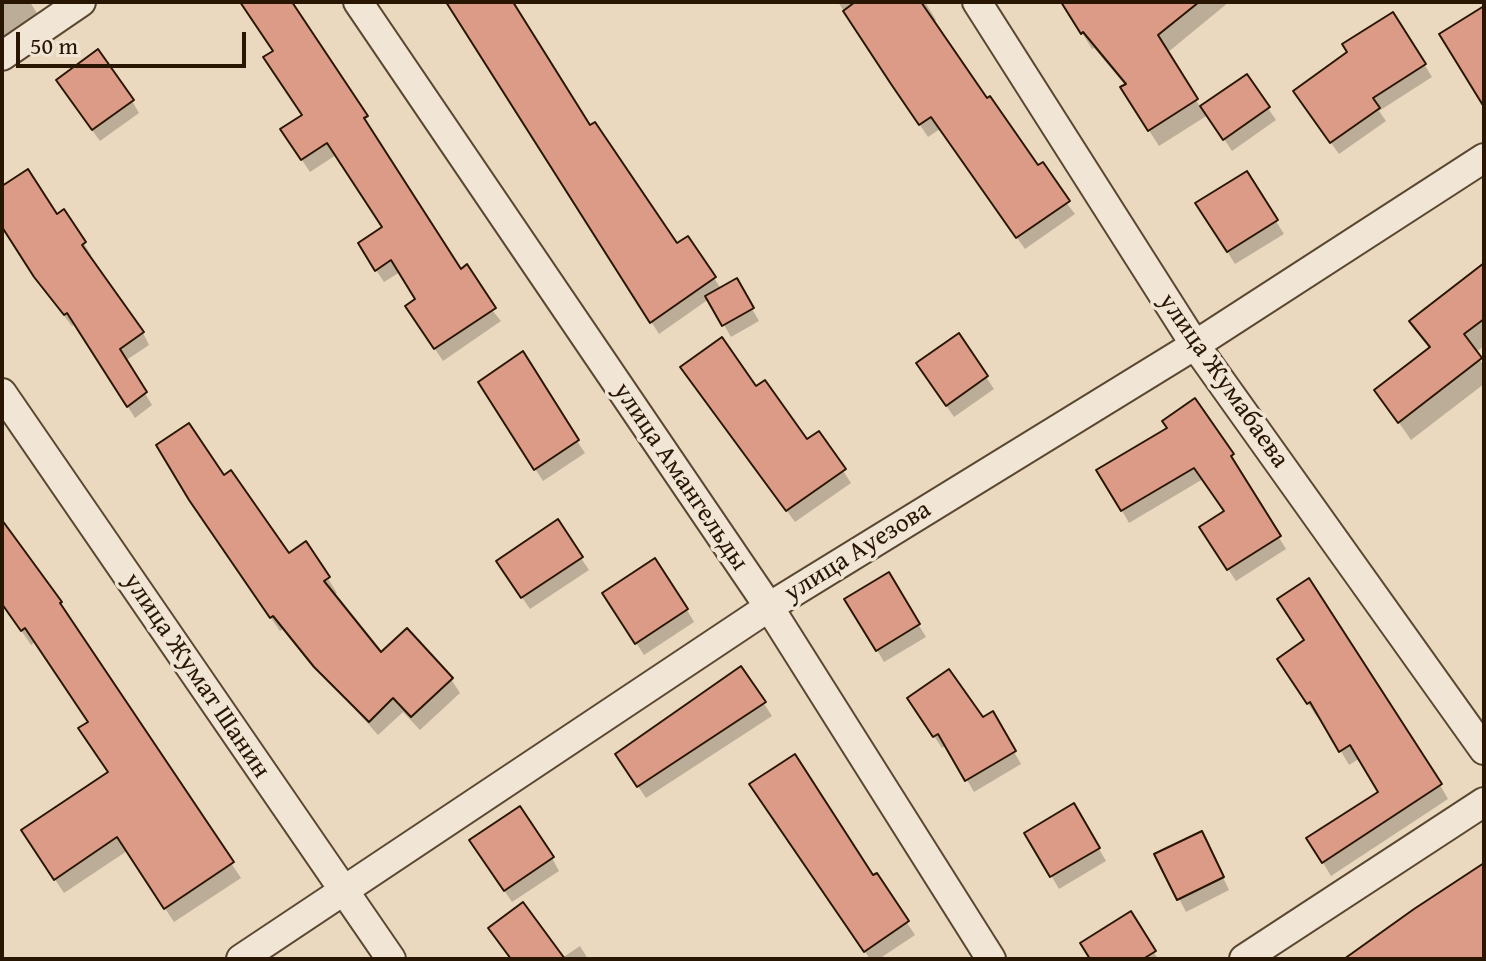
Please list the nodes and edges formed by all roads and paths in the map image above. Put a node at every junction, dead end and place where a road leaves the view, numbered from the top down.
1 (81, 2) edge
2 (358, 2) edge
3 (977, 2) edge
4 (2, 56) edge
5 (1484, 158) edge
6 (1195, 345) junction
7 (2, 393) edge
8 (769, 607) junction
9 (1484, 750) edge
10 (1484, 802) edge
11 (343, 891) junction
12 (241, 959) edge
13 (391, 959) edge
14 (991, 959) edge
15 (1244, 959) edge

1 - 4 street
2 - 8 street, улица Амангельды
3 - 6 street, улица Жумабаева
5 - 6 street, улица Ауезова
6 - 8 street, улица Ауезова
6 - 9 street, улица Жумабаева
7 - 11 street, улица Жумат Шанин
8 - 11 street, улица Ауезова
8 - 14 street, улица Амангельды
10 - 15 street
11 - 12 street, улица Ауезова
11 - 13 street, улица Жумат Шанин

